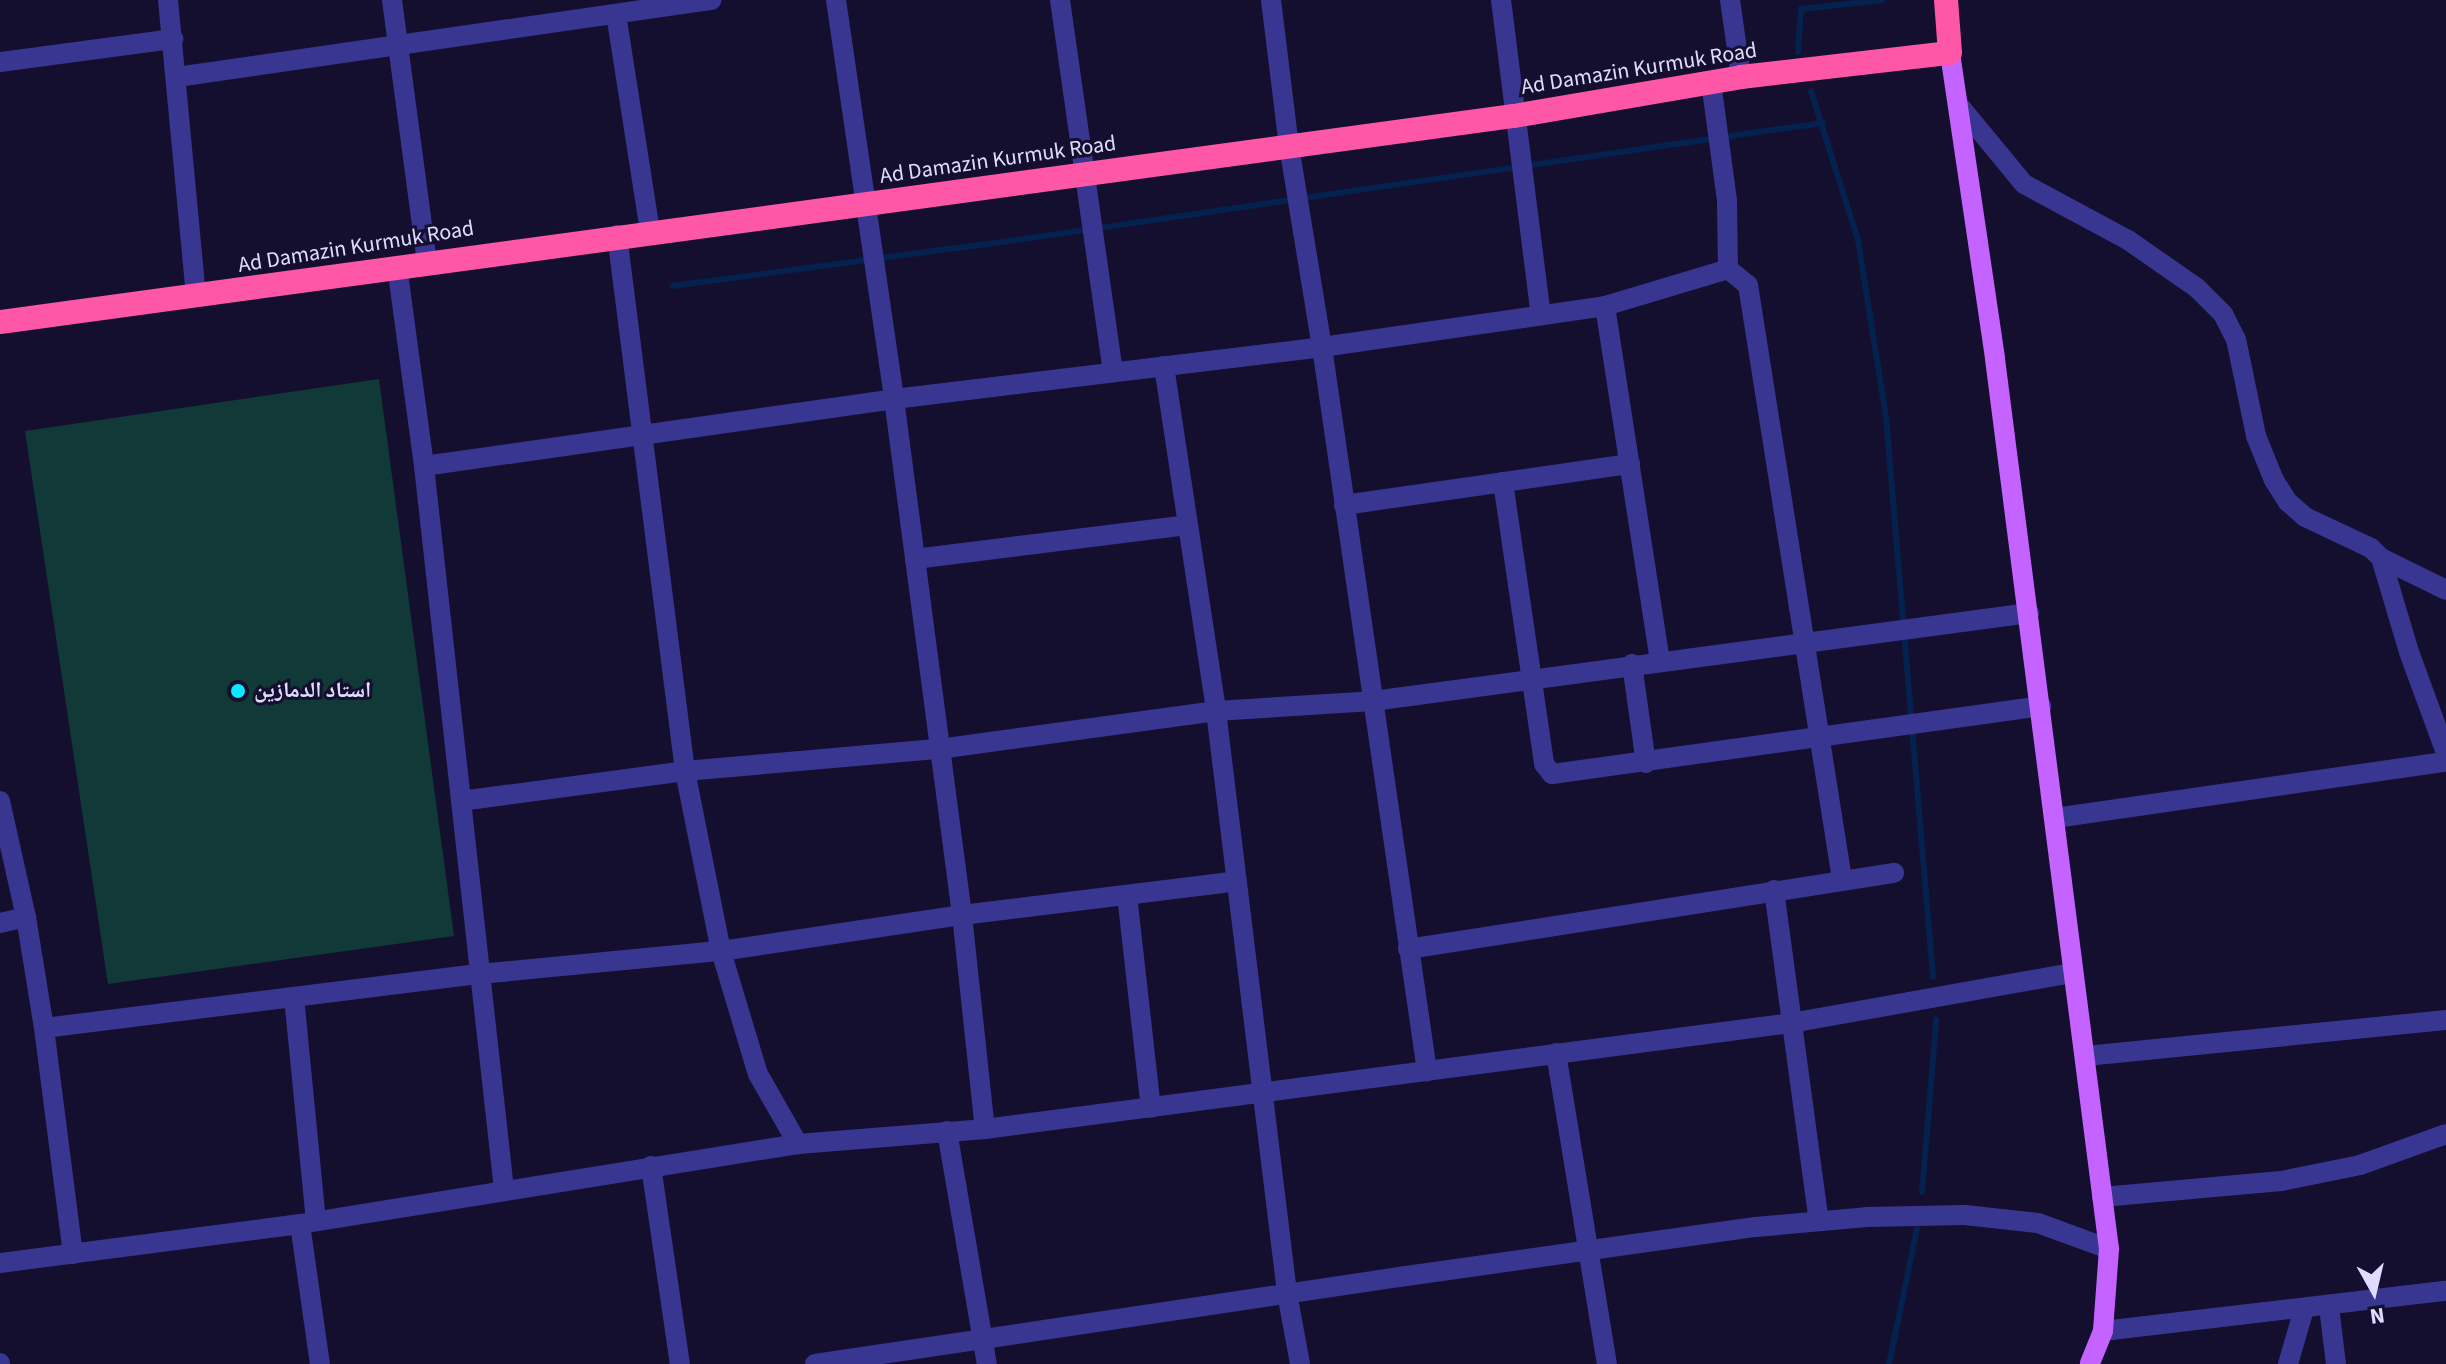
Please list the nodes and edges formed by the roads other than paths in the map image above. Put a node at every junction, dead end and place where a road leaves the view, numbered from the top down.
1 (168, 0) edge
2 (392, 0) edge
3 (711, 0) edge
4 (836, 0) edge
5 (1060, 0) edge
6 (1271, 0) edge
7 (1501, 0) edge
8 (1730, 0) edge
9 (1946, 0) edge
10 (680, 2) edge
11 (616, 14) junction
12 (173, 39) junction
13 (398, 45) junction
14 (1950, 53) junction
15 (0, 62) edge
16 (177, 77) junction
17 (1741, 77) junction
18 (1711, 82) junction
19 (1958, 104) junction
20 (1514, 116) junction
21 (1289, 146) junction
22 (1087, 174) junction
23 (863, 205) junction
24 (650, 231) junction
25 (617, 235) junction
26 (427, 261) junction
27 (397, 266) junction
28 (1728, 269) junction
29 (196, 297) junction
30 (1605, 306) junction
31 (1541, 315) junction
32 (0, 322) edge
33 (1322, 347) junction
34 (1164, 366) junction
35 (1113, 372) junction
36 (894, 399) junction
37 (643, 434) junction
38 (1630, 464) junction
39 (424, 466) junction
40 (1503, 482) junction
41 (1344, 505) junction
42 (1187, 525) junction
43 (2381, 558) junction
44 (915, 559) junction
45 (2446, 590) edge
46 (2029, 613) junction
47 (1805, 644) junction
48 (1660, 661) junction
49 (1632, 664) junction
50 (1534, 677) junction
51 (1373, 701) junction
52 (2041, 706) junction
53 (1216, 711) junction
54 (1820, 738) junction
55 (939, 749) junction
56 (2446, 753) edge
57 (2446, 762) edge
58 (1646, 763) junction
59 (685, 771) junction
60 (0, 801) edge
61 (461, 801) junction
62 (2055, 818) junction
63 (1894, 873) dead end
64 (1842, 879) junction
65 (1237, 881) junction
66 (1774, 890) junction
67 (1127, 895) junction
68 (962, 915) junction
69 (26, 917) junction
70 (0, 923) edge
71 (1408, 949) junction
72 (721, 951) junction
73 (2073, 973) junction
74 (480, 974) junction
75 (294, 997) junction
76 (2446, 1020) edge
77 (1791, 1023) junction
78 (44, 1028) junction
79 (1556, 1053) junction
80 (2086, 1056) junction
81 (1427, 1071) junction
82 (1264, 1093) junction
83 (1151, 1108) junction
84 (985, 1129) junction
85 (947, 1131) junction
86 (2446, 1134) edge
87 (798, 1144) junction
88 (651, 1166) junction
89 (504, 1189) junction
90 (2102, 1197) junction
91 (1819, 1221) junction
92 (308, 1222) junction
93 (2109, 1249) junction
94 (1589, 1251) junction
95 (73, 1254) junction
96 (0, 1263) edge
97 (2446, 1291) edge
98 (1287, 1293) junction
99 (2329, 1307) junction
100 (2304, 1309) junction
101 (2103, 1331) junction
102 (983, 1338) junction
103 (320, 1364) edge
104 (680, 1364) edge
105 (815, 1364) edge
106 (987, 1364) edge
107 (1300, 1364) edge
108 (1607, 1364) edge
109 (2090, 1364) edge
110 (2288, 1364) edge
111 (2336, 1364) edge

1 - 12 street
2 - 13 street
3 - 10 street
4 - 23 street
5 - 22 street
6 - 21 street
7 - 20 street
8 - 17 street
9 - 14 highway
10 - 11 street
11 - 13 street
11 - 24 street
12 - 15 street
12 - 16 street
13 - 16 street
13 - 26 street
14 - 17 highway, Ad Damazin Kurmuk Road
14 - 19 main road
16 - 29 street
17 - 18 highway, Ad Damazin Kurmuk Road
18 - 20 highway, Ad Damazin Kurmuk Road
18 - 28 street
19 - 43 street
19 - 46 main road
20 - 21 highway, Ad Damazin Kurmuk Road
20 - 31 street
21 - 22 highway, Ad Damazin Kurmuk Road
21 - 33 street
22 - 23 highway, Ad Damazin Kurmuk Road
22 - 35 street
23 - 24 highway, Ad Damazin Kurmuk Road
23 - 36 street
24 - 25 highway, Ad Damazin Kurmuk Road
25 - 26 highway, Ad Damazin Kurmuk Road
25 - 37 street
26 - 27 highway, Ad Damazin Kurmuk Road
27 - 29 highway, Ad Damazin Kurmuk Road
27 - 39 street
28 - 30 street
28 - 47 street
29 - 32 highway, Ad Damazin Kurmuk Road
30 - 31 street
30 - 38 street
31 - 33 street
33 - 34 street
33 - 41 street
34 - 35 street
34 - 42 street
35 - 36 street
36 - 37 street
36 - 44 street
37 - 39 street
37 - 59 street
38 - 40 street
38 - 48 street
39 - 61 street
40 - 41 street
40 - 50 street
41 - 51 street
42 - 44 street
42 - 53 street
43 - 45 street
43 - 56 street
44 - 55 street
46 - 47 street
46 - 52 main road
47 - 48 street
47 - 54 street
48 - 49 street
49 - 50 street
49 - 58 street
50 - 51 street
50 - 58 street
51 - 53 street
51 - 71 street
52 - 54 street
52 - 62 main road
53 - 55 street
53 - 65 street
54 - 58 street
54 - 64 street
55 - 59 street
55 - 68 street
57 - 62 street
59 - 61 street
59 - 72 street
60 - 69 street
61 - 74 street
62 - 73 main road
63 - 64 street
64 - 66 street
65 - 67 street
65 - 82 street
66 - 71 street
66 - 77 street
67 - 68 street
67 - 83 street
68 - 72 street
68 - 84 street
69 - 70 street
69 - 78 street
71 - 81 street
72 - 74 street
72 - 87 street
73 - 77 street
73 - 80 main road
74 - 75 street
74 - 89 street
75 - 78 street
75 - 92 street
76 - 80 street
77 - 79 street
77 - 91 street
78 - 95 street
79 - 81 street
79 - 94 street
80 - 90 main road
81 - 82 street
82 - 83 street
82 - 98 street
83 - 84 street
84 - 85 street
85 - 87 street
85 - 102 street
86 - 90 street
87 - 88 street
88 - 89 street
88 - 104 street
89 - 92 street
90 - 93 main road
91 - 93 street
91 - 94 street
92 - 95 street
92 - 103 street
93 - 101 main road
94 - 98 street
94 - 108 street
95 - 96 street
97 - 99 street
98 - 102 street
98 - 107 street
99 - 100 street
99 - 111 street
100 - 101 street
100 - 110 street
101 - 109 main road
102 - 105 street
102 - 106 street

